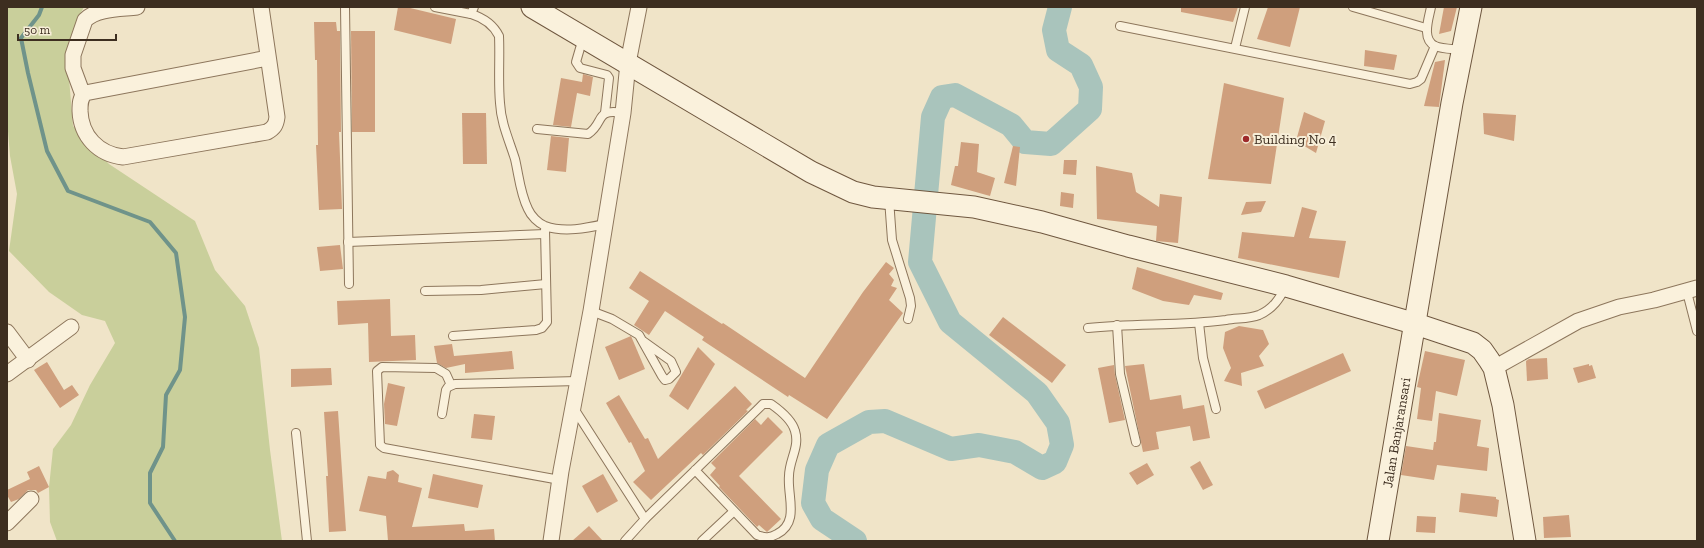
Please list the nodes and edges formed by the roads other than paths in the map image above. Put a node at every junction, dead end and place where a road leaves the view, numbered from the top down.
1 (137, 7) edge
2 (261, 7) edge
3 (345, 7) edge
4 (435, 7) edge
5 (532, 7) edge
6 (639, 7) edge
7 (1245, 7) edge
8 (1353, 7) edge
9 (1431, 7) edge
10 (1471, 7) edge
11 (472, 10) edge
12 (1120, 26) dead end
13 (1426, 28) junction
14 (583, 37) junction
15 (1435, 46) junction
16 (1235, 48) junction
17 (1462, 50) junction
18 (268, 58) junction
19 (628, 63) junction
20 (82, 95) junction
21 (605, 113) junction
22 (623, 113) junction
23 (537, 129) dead end
24 (889, 199) junction
25 (605, 224) junction
26 (544, 225) junction
27 (545, 234) junction
28 (348, 242) junction
29 (349, 284) dead end
30 (546, 284) junction
31 (1286, 286) junction
32 (1692, 290) edge
33 (425, 291) dead end
34 (591, 311) junction
35 (908, 319) dead end
36 (1199, 323) junction
37 (1416, 324) junction
38 (1117, 325) junction
39 (71, 327) dead end
40 (1088, 328) dead end
41 (1697, 331) edge
42 (7, 332) edge
43 (453, 336) dead end
44 (643, 342) junction
45 (28, 360) junction
46 (1494, 368) junction
47 (7, 374) edge
48 (578, 381) junction
49 (451, 385) junction
50 (573, 406) junction
51 (1216, 409) dead end
52 (442, 414) dead end
53 (296, 433) dead end
54 (1136, 442) dead end
55 (695, 470) junction
56 (560, 480) junction
57 (31, 499) dead end
58 (733, 512) junction
59 (645, 519) junction
60 (7, 523) edge
61 (307, 541) edge
62 (551, 541) edge
63 (625, 541) edge
64 (702, 541) edge
65 (1378, 541) edge
66 (1524, 541) edge

1 - 20 street
2 - 18 street
3 - 28 lane
4 - 11 lane
5 - 14 street
6 - 19 street
7 - 16 lane
8 - 13 lane
9 - 13 lane
10 - 17 street, Jalan Banjaransari
11 - 26 lane
12 - 16 lane
13 - 15 lane
14 - 19 street
14 - 21 lane
15 - 16 lane
15 - 17 lane
17 - 37 street, Jalan Banjaransari
18 - 20 street
18 - 20 street
19 - 22 street
19 - 24 street
21 - 22 lane
21 - 23 lane
22 - 25 street
24 - 31 street
24 - 35 lane
25 - 26 lane
25 - 34 street
26 - 27 lane
27 - 28 lane
27 - 30 lane
28 - 29 lane
30 - 33 lane
30 - 43 lane
31 - 36 lane
31 - 37 street
32 - 41 lane
32 - 46 street
34 - 44 lane
34 - 48 street
36 - 38 lane
36 - 51 lane
37 - 46 street
37 - 65 street, Jalan Banjaransari
38 - 40 lane
38 - 54 lane
39 - 45 street
42 - 45 street
44 - 44 lane
45 - 47 street
46 - 66 street
48 - 49 lane
48 - 50 street
49 - 52 lane
49 - 56 lane
50 - 56 street
50 - 59 lane
53 - 61 lane
55 - 58 lane
55 - 58 lane
55 - 59 lane
56 - 62 street
57 - 60 street
58 - 64 lane
59 - 63 lane

